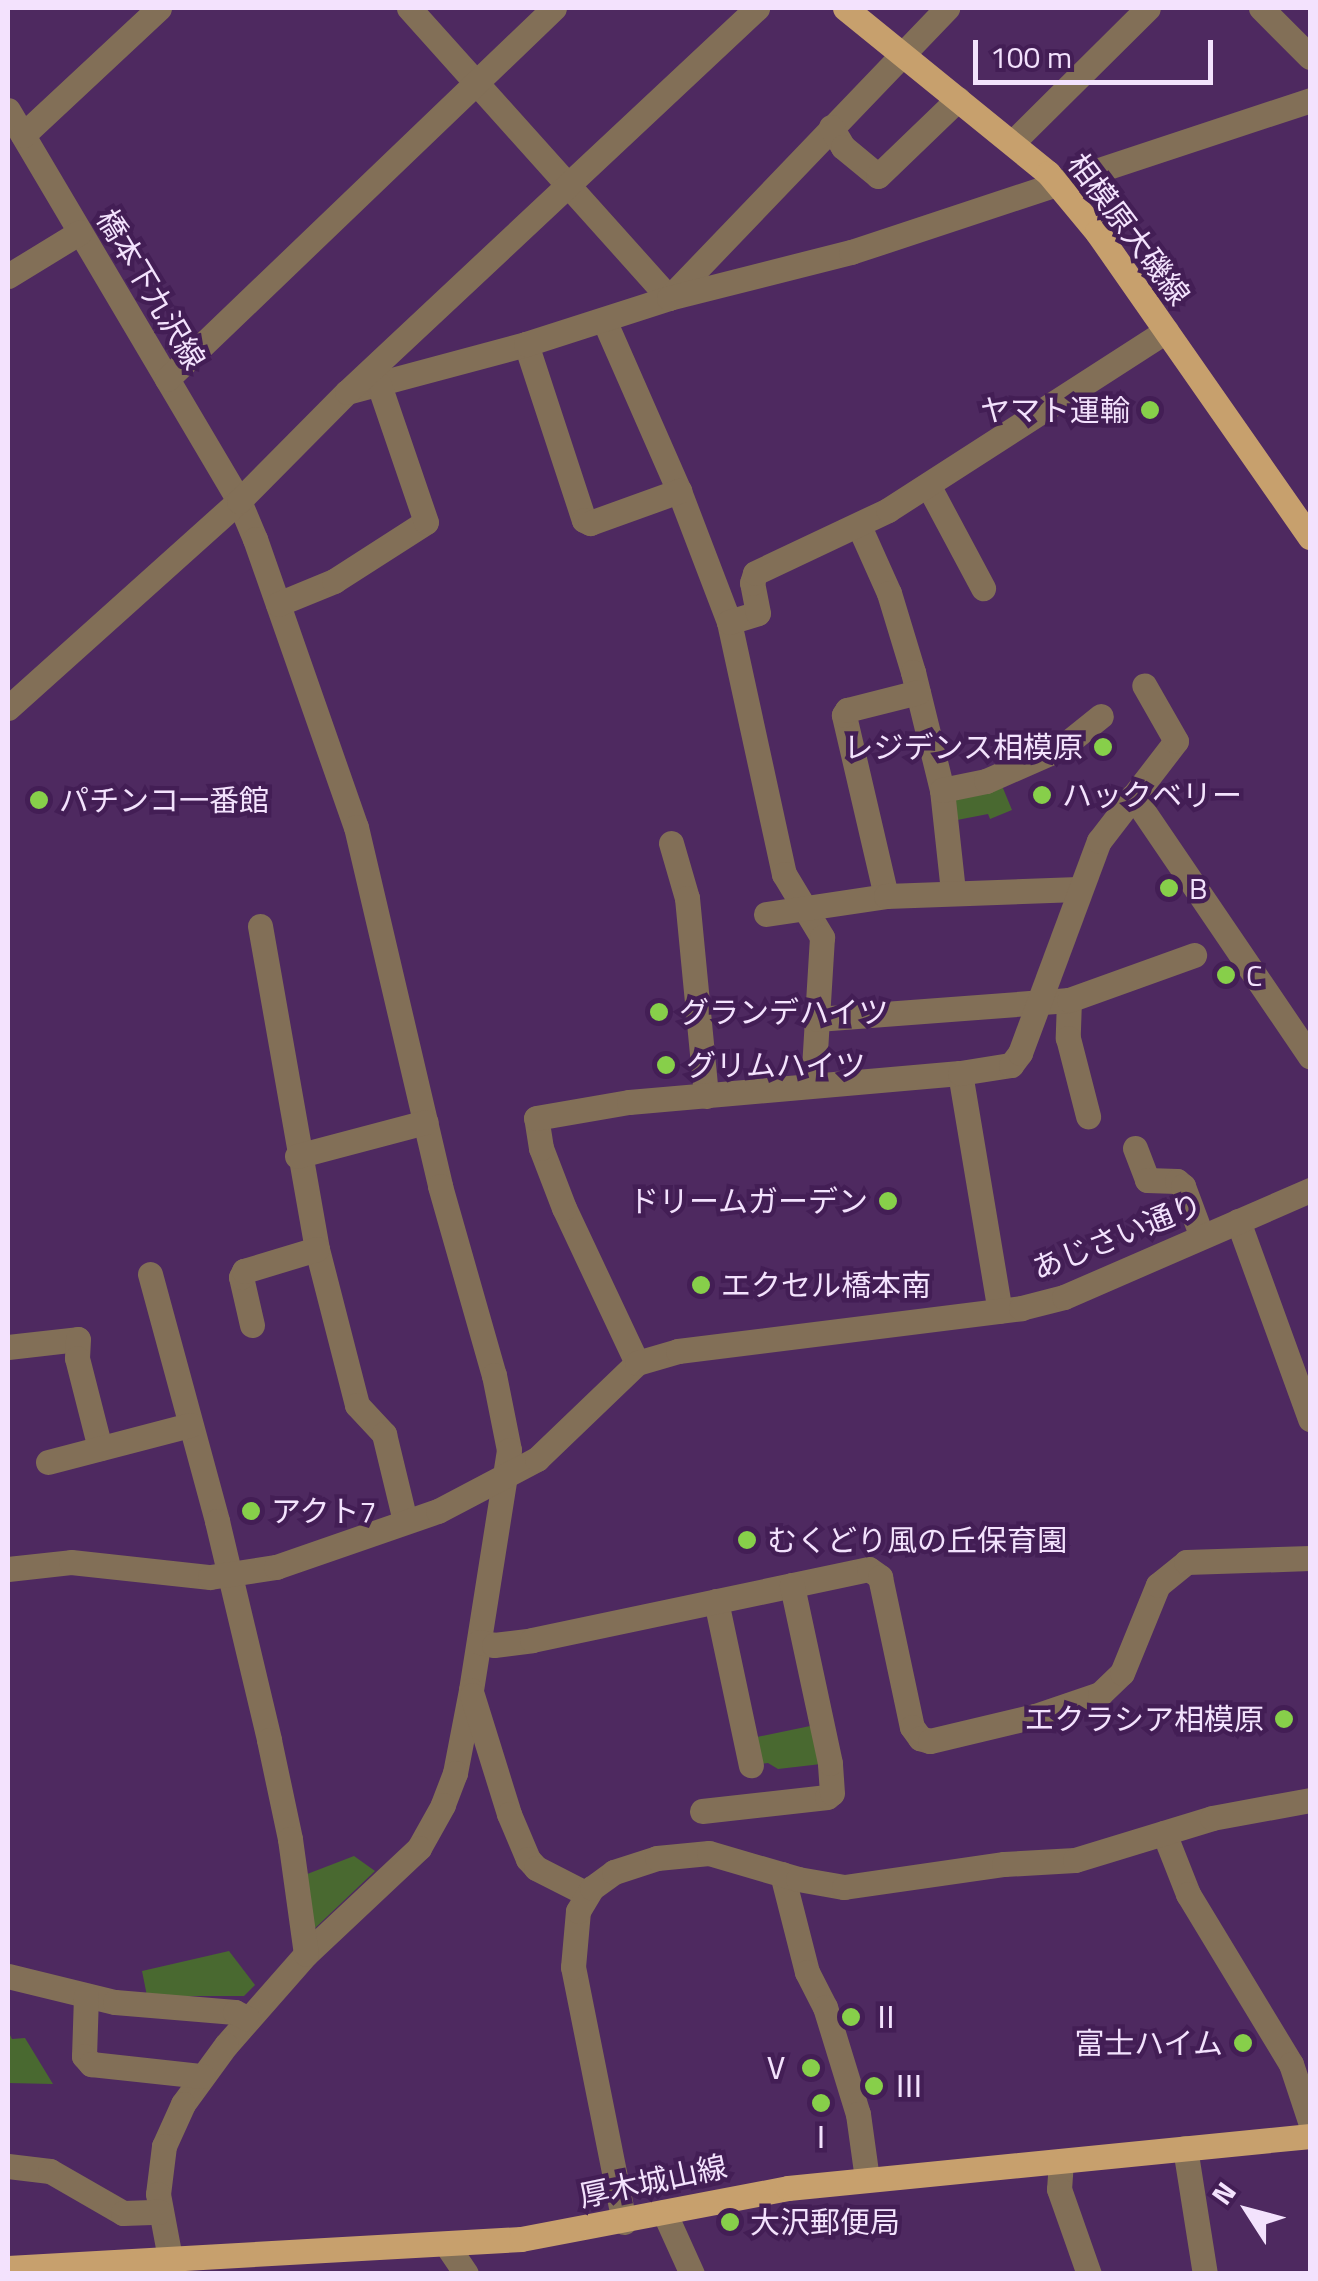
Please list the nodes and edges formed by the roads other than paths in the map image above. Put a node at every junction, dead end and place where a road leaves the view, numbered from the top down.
1 (159, 8) edge
2 (409, 8) edge
3 (554, 8) edge
4 (757, 8) edge
5 (845, 8) edge
6 (947, 8) edge
7 (1148, 8) edge
8 (1260, 8) edge
9 (1305, 40) edge
10 (902, 54) junction
11 (475, 83) junction
12 (958, 100) junction
13 (1310, 100) edge
14 (8, 110) edge
15 (830, 127) junction
16 (23, 135) junction
17 (1013, 142) junction
18 (1057, 184) junction
19 (567, 186) junction
20 (80, 232) junction
21 (8, 276) edge
22 (669, 298) junction
23 (604, 320) junction
24 (1166, 331) junction
25 (526, 344) junction
26 (166, 379) junction
27 (379, 385) junction
28 (347, 392) junction
29 (928, 485) junction
30 (679, 491) junction
31 (238, 501) junction
32 (859, 526) junction
33 (1310, 537) edge
34 (984, 588) dead end
35 (278, 604) junction
36 (729, 622) junction
37 (1144, 685) dead end
38 (918, 692) junction
39 (9, 703) edge
40 (1102, 716) dead end
41 (942, 790) junction
42 (1133, 796) junction
43 (671, 844) dead end
44 (1078, 889) junction
45 (953, 892) junction
46 (886, 896) junction
47 (805, 907) junction
48 (766, 914) dead end
49 (260, 926) dead end
50 (1194, 955) dead end
51 (1069, 1000) junction
52 (1038, 1003) junction
53 (817, 1020) junction
54 (1310, 1056) edge
55 (960, 1074) junction
56 (813, 1084) junction
57 (706, 1096) junction
58 (1088, 1116) dead end
59 (426, 1122) junction
60 (1135, 1148) dead end
61 (297, 1156) junction
62 (1310, 1190) edge
63 (1238, 1221) junction
64 (1202, 1237) junction
65 (317, 1249) junction
66 (150, 1274) dead end
67 (1000, 1311) junction
68 (252, 1325) dead end
69 (8, 1347) edge
70 (637, 1363) junction
71 (1310, 1419) edge
72 (190, 1425) junction
73 (100, 1448) junction
74 (48, 1462) dead end
75 (508, 1473) junction
76 (405, 1521) junction
77 (1310, 1558) edge
78 (8, 1569) edge
79 (230, 1576) junction
80 (792, 1586) junction
81 (716, 1601) junction
82 (480, 1642) junction
83 (471, 1690) junction
84 (751, 1765) dead end
85 (1310, 1800) edge
86 (702, 1811) dead end
87 (1164, 1832) junction
88 (782, 1874) junction
89 (586, 1894) junction
90 (306, 1954) junction
91 (8, 1976) edge
92 (86, 1996) junction
93 (248, 2019) junction
94 (202, 2076) junction
95 (1310, 2122) edge
96 (1310, 2136) edge
97 (1185, 2148) junction
98 (1061, 2160) junction
99 (8, 2166) edge
100 (867, 2179) junction
101 (158, 2212) junction
102 (664, 2212) junction
103 (624, 2222) junction
104 (448, 2247) junction
105 (172, 2267) edge
106 (12, 2270) edge
107 (466, 2274) edge
108 (692, 2274) edge
109 (1088, 2274) edge
110 (1205, 2274) edge

1 - 16 street
2 - 11 street
3 - 11 street
4 - 19 street
5 - 10 main road, 相模原大磯線
6 - 10 street
7 - 17 street
8 - 9 street
10 - 12 main road, 相模原大磯線
10 - 15 street
11 - 19 street
11 - 26 street
12 - 15 street
12 - 17 main road, 相模原大磯線
13 - 18 street
14 - 16 street, 橋本下九沢線
15 - 22 street
16 - 20 street, 橋本下九沢線
17 - 18 main road, 相模原大磯線
18 - 22 street
18 - 24 main road, 相模原大磯線
19 - 22 street
19 - 28 street
20 - 21 street
20 - 26 street, 橋本下九沢線
22 - 23 street
23 - 25 street
23 - 30 street
24 - 29 street
24 - 33 main road, 相模原大磯線
25 - 27 street
25 - 30 street
26 - 31 street, 橋本下九沢線
27 - 28 street
27 - 35 street
28 - 31 street
29 - 32 street
29 - 34 street
30 - 36 street
31 - 35 street, 橋本下九沢線
31 - 39 street
32 - 36 street
32 - 38 street
35 - 59 street, 橋本下九沢線
36 - 47 street
37 - 42 street
38 - 41 street
38 - 46 street
40 - 41 street
41 - 45 street
42 - 44 street
42 - 54 street
43 - 57 street
44 - 45 street
44 - 52 street
45 - 46 street
46 - 47 street
47 - 48 street
47 - 53 street
49 - 61 street
50 - 51 street
51 - 52 street
51 - 58 street
52 - 53 street
52 - 55 street
53 - 56 street
55 - 56 street
55 - 67 street
56 - 57 street
57 - 70 street
59 - 61 street
59 - 75 street, 橋本下九沢線
60 - 64 street
61 - 65 street
62 - 63 street, あじさい通り
63 - 64 street, あじさい通り
63 - 71 street
64 - 67 street, あじさい通り
65 - 68 street
65 - 76 street
66 - 72 street
67 - 70 street, あじさい通り
69 - 73 street
70 - 75 street
72 - 73 street
72 - 79 street
73 - 74 street
75 - 76 street
75 - 82 street, 橋本下九沢線
76 - 79 street
77 - 80 street
78 - 79 street
79 - 90 street
80 - 81 street
80 - 86 street
81 - 82 street
81 - 84 street
82 - 83 street, 橋本下九沢線
83 - 89 street
83 - 90 street, 橋本下九沢線
85 - 87 street
87 - 88 street
87 - 95 street
88 - 89 street
88 - 100 street
89 - 103 street
90 - 93 street, 橋本下九沢線
91 - 92 street
92 - 93 street
92 - 94 street
93 - 94 street, 橋本下九沢線
94 - 101 street, 橋本下九沢線
96 - 97 main road, 厚木城山線
97 - 98 main road, 厚木城山線
97 - 110 street
98 - 100 main road, 厚木城山線
98 - 109 street
99 - 101 street
100 - 102 main road, 厚木城山線
101 - 105 street, 橋本下九沢線
102 - 103 main road, 厚木城山線
102 - 108 street
103 - 104 main road, 厚木城山線
104 - 105 main road, 厚木城山線
104 - 107 street
105 - 106 main road, 厚木城山線

